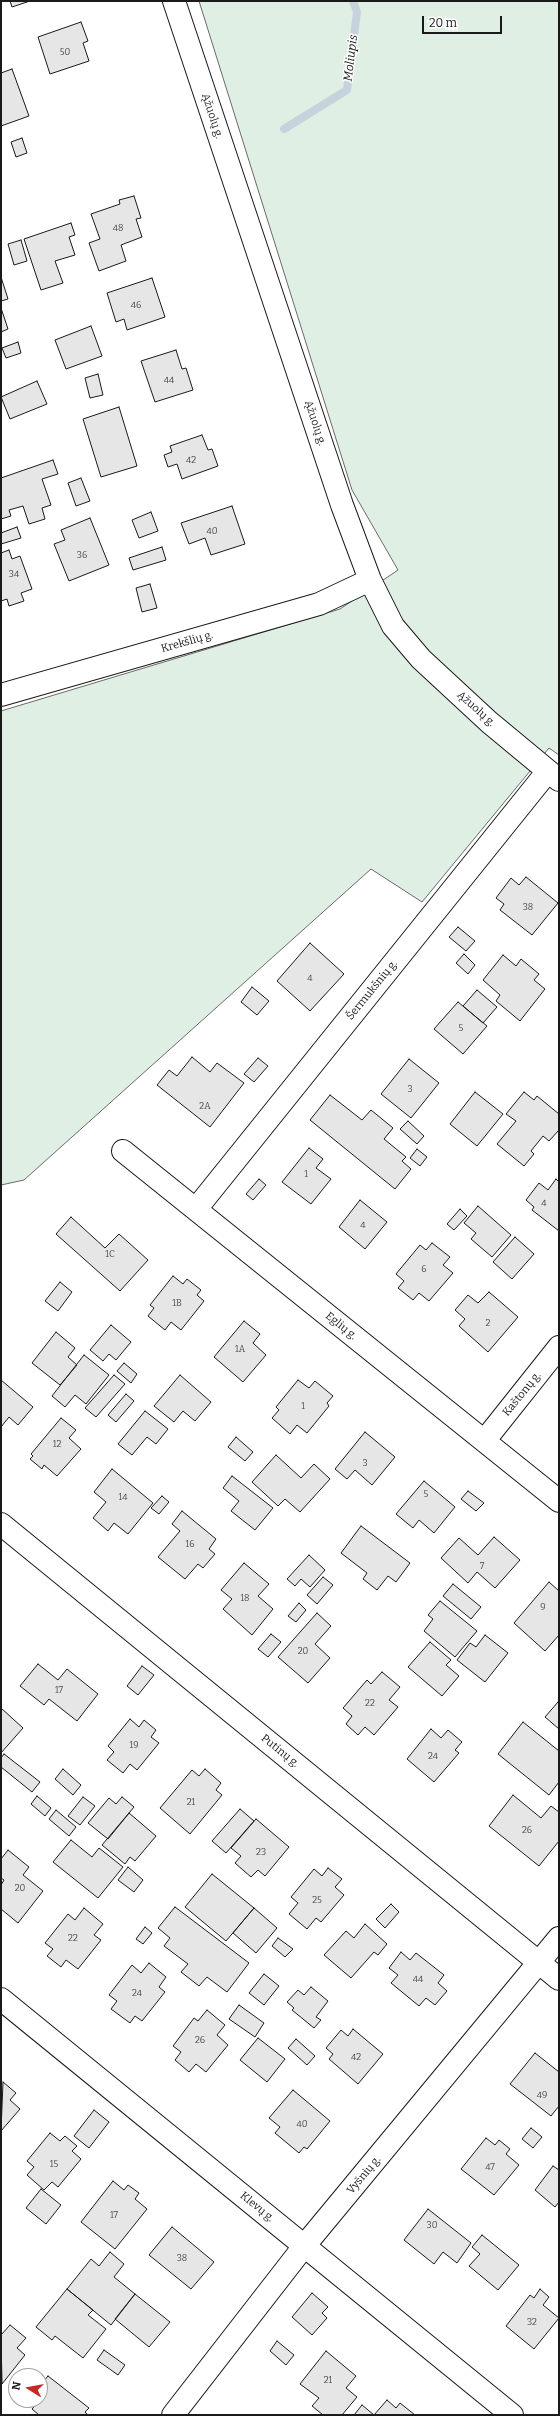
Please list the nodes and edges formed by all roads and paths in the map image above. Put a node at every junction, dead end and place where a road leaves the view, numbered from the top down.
1 (174, 1) edge
2 (370, 580) junction
3 (1, 695) edge
4 (554, 775) edge
5 (124, 1151) dead end
6 (196, 1209) junction
7 (559, 1347) edge
8 (485, 1440) junction
9 (559, 1501) edge
10 (1, 1524) edge
11 (559, 1938) edge
12 (540, 1963) junction
13 (559, 1979) edge
14 (1, 1999) edge
15 (305, 2245) junction
16 (173, 2415) edge
17 (512, 2415) edge

1 - 2 street, Ąžuolų g.
2 - 3 street, Krekšlių g.
2 - 4 street, Ąžuolų g.
4 - 6 street, Šermukšnių g.
5 - 6 street, Eglių g.
6 - 8 street, Eglių g.
7 - 8 street, Kaštonų g.
8 - 9 street, Eglių g.
10 - 12 street, Putinų g.
11 - 12 street, Vyšnių g.
12 - 13 street, Putinų g.
12 - 15 street, Vyšnių g.
14 - 15 street, Klevų g.
15 - 16 street, Vyšnių g.
15 - 17 street, Klevų g.

